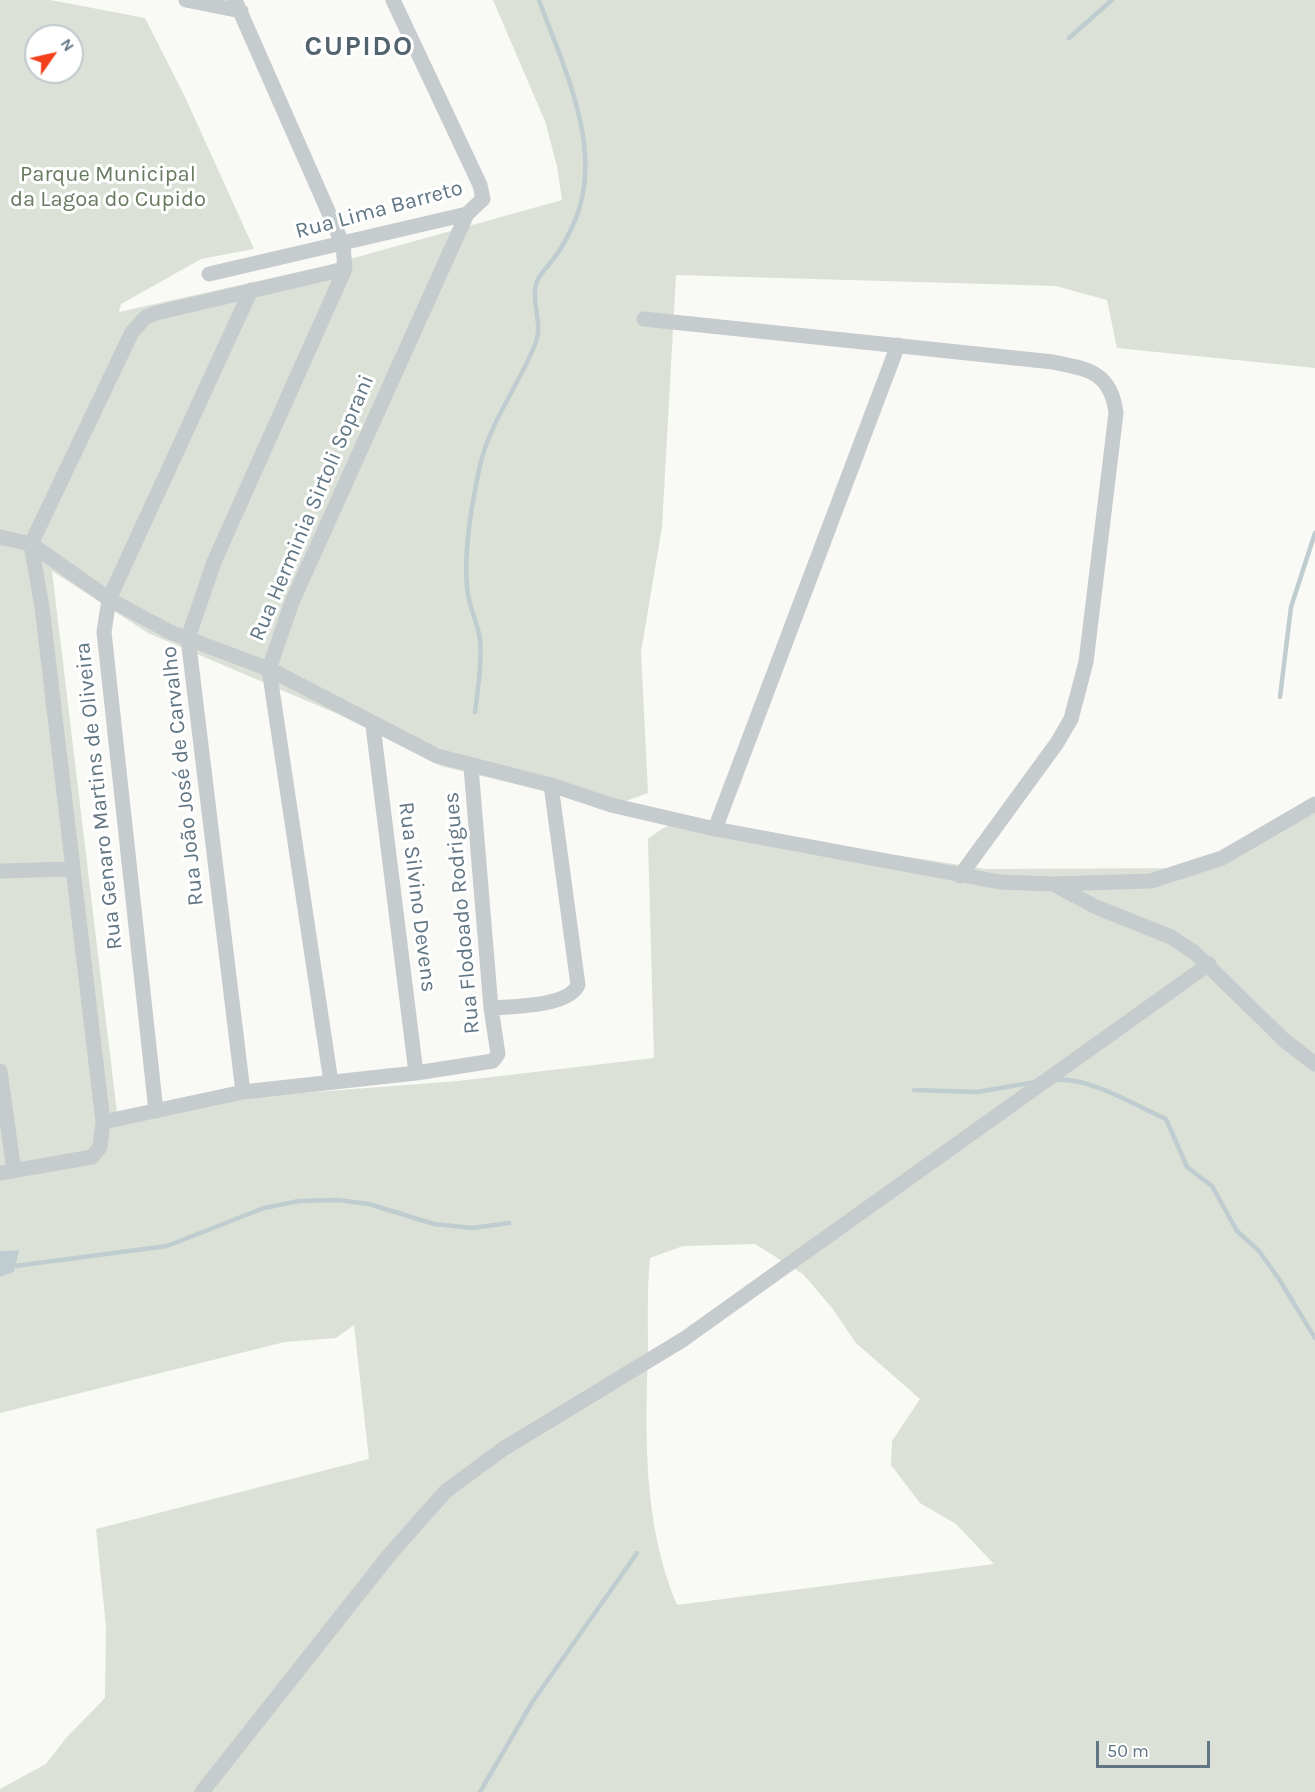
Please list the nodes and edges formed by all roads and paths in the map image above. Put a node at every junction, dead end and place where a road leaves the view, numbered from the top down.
1 (186, 0) edge
2 (393, 0) edge
3 (238, 5) edge
4 (467, 214) junction
5 (343, 245) junction
6 (345, 269) junction
7 (209, 274) dead end
8 (251, 290) junction
9 (644, 319) dead end
10 (898, 345) junction
11 (0, 537) edge
12 (31, 544) junction
13 (110, 599) junction
14 (188, 638) junction
15 (269, 669) junction
16 (374, 726) junction
17 (471, 767) junction
18 (551, 785) junction
19 (1315, 804) edge
20 (715, 829) junction
21 (71, 869) junction
22 (0, 871) edge
23 (960, 876) junction
24 (1053, 884) junction
25 (1209, 964) junction
26 (491, 1008) junction
27 (1315, 1064) edge
28 (0, 1071) edge
29 (416, 1073) junction
30 (331, 1082) junction
31 (243, 1092) junction
32 (156, 1111) junction
33 (103, 1122) junction
34 (7, 1172) edge
35 (202, 1792) edge

1 - 3 street
2 - 4 street, Rua Lima Barreto
3 - 5 street
4 - 5 street, Rua Lima Barreto
4 - 15 street, Rua Herminia Sirtoli Soprani
5 - 6 street
5 - 7 street, Rua Lima Barreto
6 - 8 street, Rua Lima Barreto
6 - 14 street, Rua João José de Carvalho
8 - 12 street, Rua Lima Barreto
8 - 13 street, Rua Genaro Martins de Oliveira
9 - 10 street
10 - 20 street
10 - 23 street
11 - 12 street
12 - 13 street
12 - 21 street
13 - 14 street
13 - 32 street, Rua Genaro Martins de Oliveira
14 - 15 street
14 - 31 street, Rua João José de Carvalho
15 - 16 street
15 - 30 street, Rua Herminia Sirtoli Soprani
16 - 17 street
16 - 29 street, Rua Silvino Devens
17 - 18 street
17 - 26 street, Rua Flodoado Rodrigues
18 - 20 street
18 - 26 street
19 - 24 street
20 - 23 street
21 - 22 street
21 - 33 street
23 - 24 street
24 - 25 street
25 - 27 street
25 - 35 street
26 - 29 street, Rua Flodoado Rodrigues
28 - 34 street
29 - 30 street
30 - 31 street
31 - 32 street
32 - 33 street
33 - 34 street

